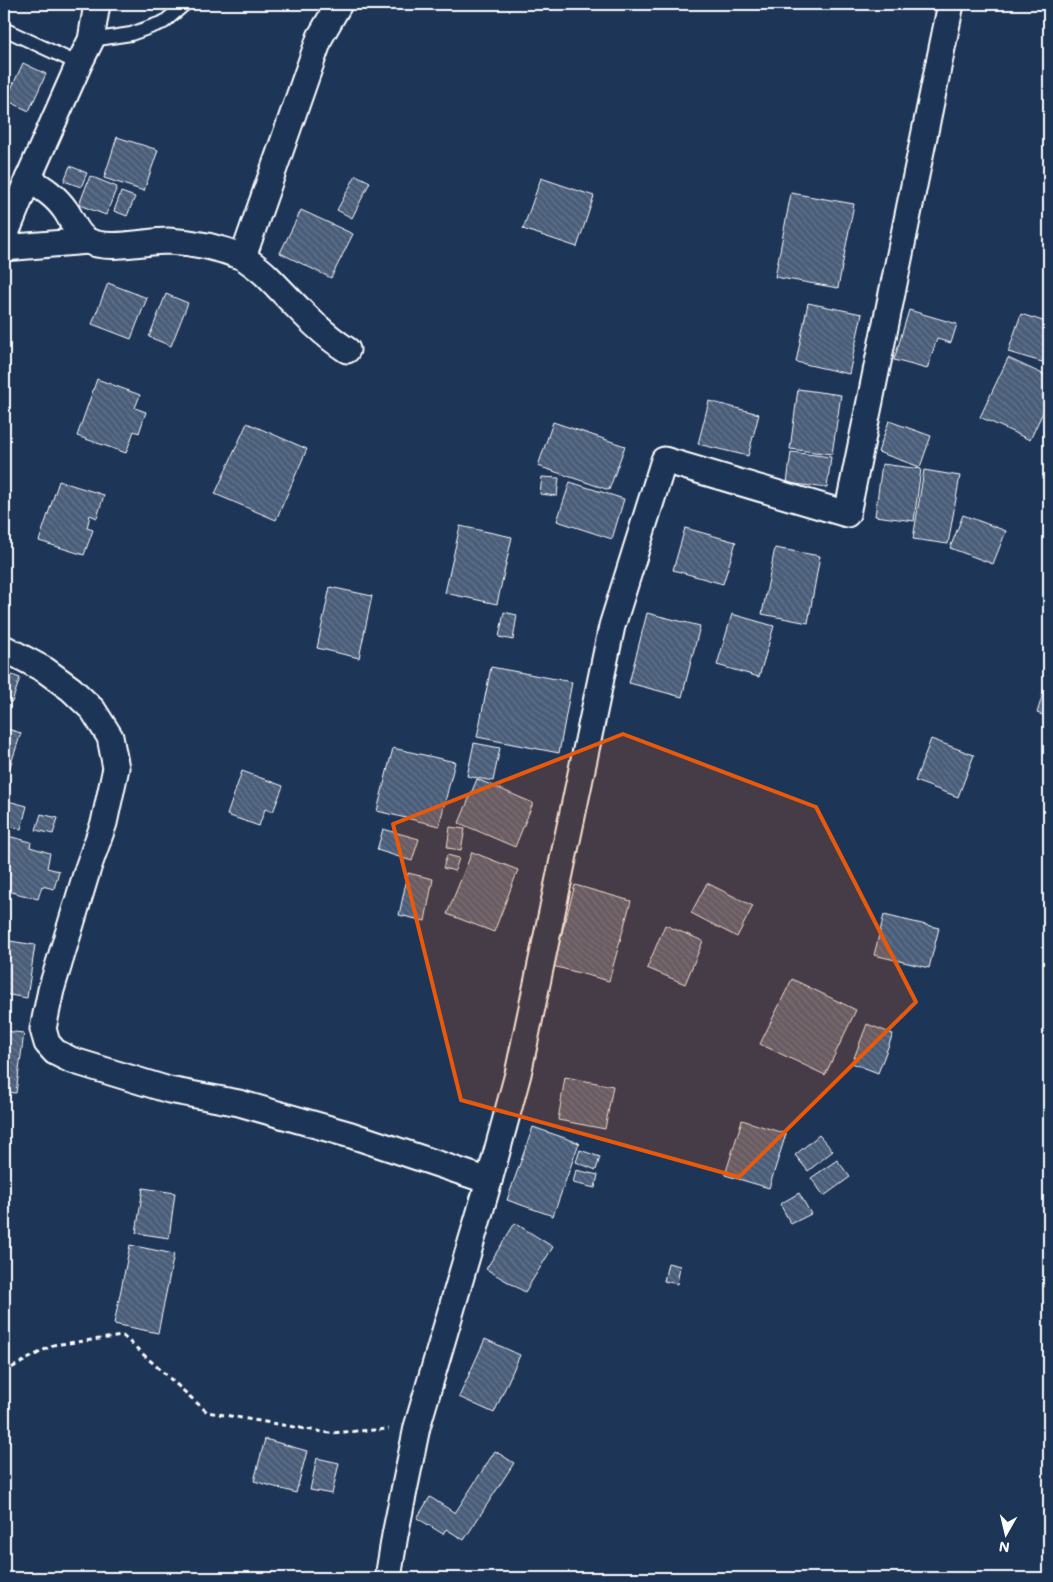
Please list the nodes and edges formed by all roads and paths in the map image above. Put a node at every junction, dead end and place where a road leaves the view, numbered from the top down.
1 (98, 4) edge
2 (185, 4) edge
3 (339, 4) edge
4 (952, 4) edge
5 (4, 29) edge
6 (91, 40) junction
7 (78, 64) junction
8 (28, 179) junction
9 (4, 238) edge
10 (88, 241) junction
11 (4, 248) edge
12 (243, 257) junction
13 (347, 350) dead end
14 (4, 648) edge
15 (489, 1181) junction
16 (4, 1372) edge
17 (417, 1427) junction
18 (388, 1578) edge

1 - 6 street
2 - 6 lane
3 - 12 street
4 - 15 street
5 - 7 lane
6 - 7 street
7 - 8 street
8 - 9 street
8 - 10 street
10 - 11 street
10 - 12 street
12 - 13 street
14 - 15 street
15 - 17 street
16 - 17 path
17 - 18 street

